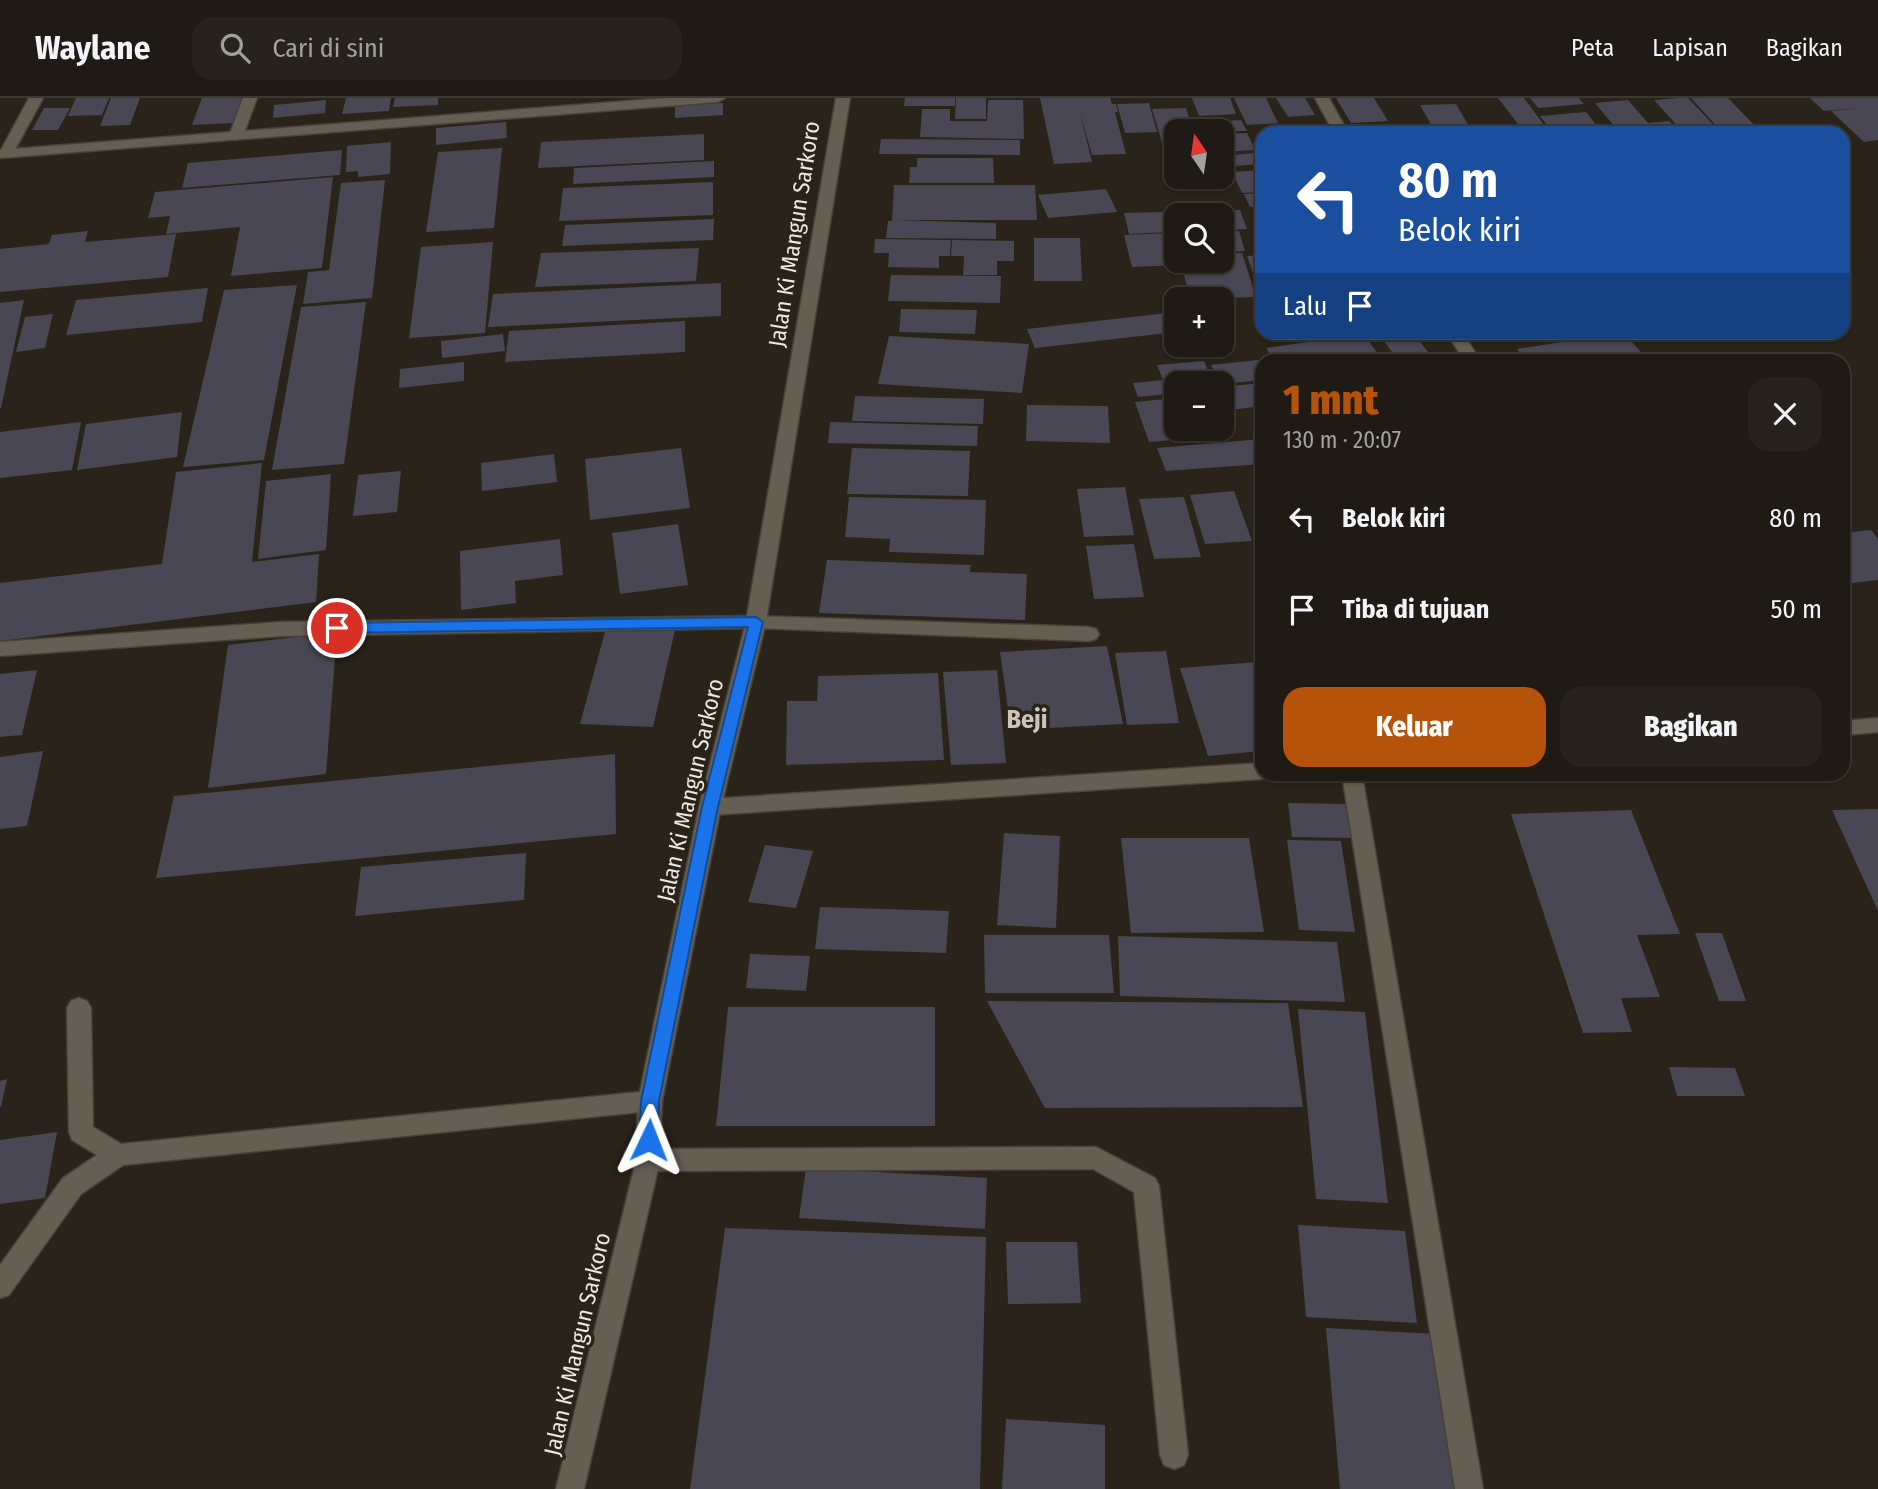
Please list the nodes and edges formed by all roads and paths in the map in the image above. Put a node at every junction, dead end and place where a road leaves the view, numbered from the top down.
1 (36, 98) edge
2 (250, 98) edge
3 (718, 98) edge
4 (843, 98) edge
5 (1322, 98) edge
6 (1337, 126) edge
7 (236, 136) junction
8 (3, 154) edge
9 (756, 622) junction
10 (1089, 634) dead end
11 (0, 649) edge
12 (1878, 725) edge
13 (1850, 727) edge
14 (1255, 771) edge
15 (1353, 781) edge
16 (710, 807) junction
17 (79, 1008) dead end
18 (650, 1101) junction
19 (118, 1155) junction
20 (648, 1160) junction
21 (0, 1286) edge
22 (1174, 1455) dead end
23 (570, 1489) edge
24 (1469, 1489) edge

1 - 8 street
2 - 7 street
3 - 7 street
4 - 9 street, Jalan Ki Mangun Sarkoro
5 - 6 street
7 - 8 street
9 - 10 street
9 - 11 street
9 - 16 street, Jalan Ki Mangun Sarkoro
12 - 13 street
14 - 16 street
15 - 24 street
16 - 18 street, Jalan Ki Mangun Sarkoro
17 - 19 street
18 - 19 street
18 - 20 street, Jalan Ki Mangun Sarkoro
19 - 21 street
20 - 22 street
20 - 23 street, Jalan Ki Mangun Sarkoro

